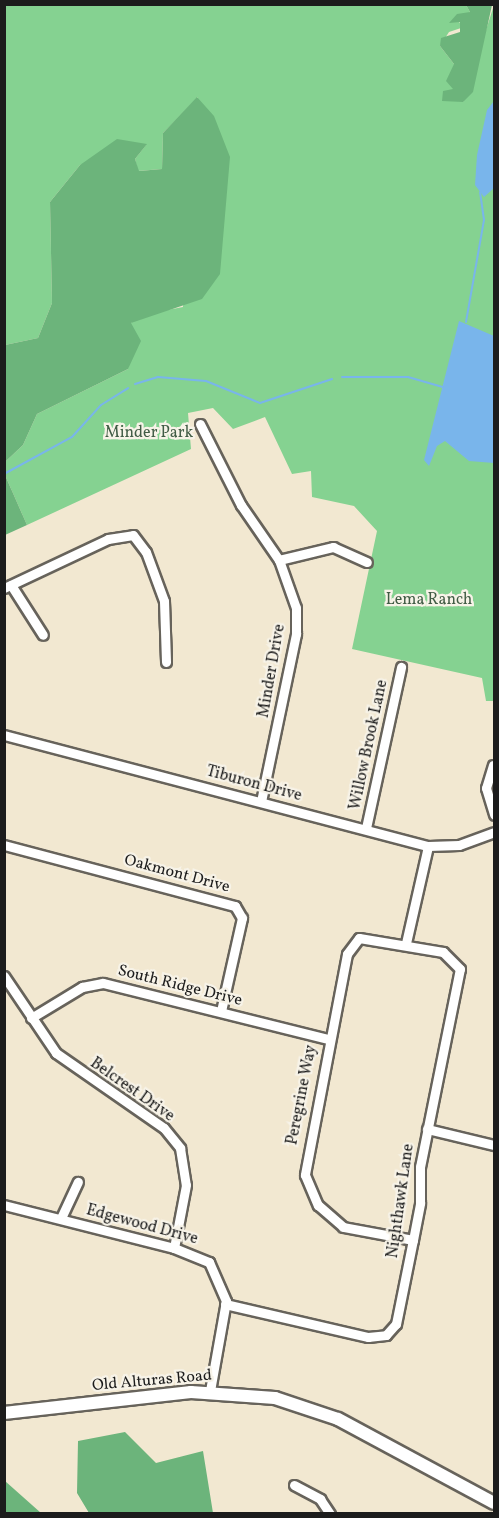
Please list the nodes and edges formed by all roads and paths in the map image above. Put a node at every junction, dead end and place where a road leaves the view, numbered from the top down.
1 (200, 424) dead end
2 (279, 560) junction
3 (367, 562) dead end
4 (8, 586) edge
5 (43, 635) dead end
6 (166, 662) dead end
7 (400, 667) dead end
8 (4, 735) edge
9 (493, 765) edge
10 (261, 801) junction
11 (495, 815) edge
12 (366, 828) junction
13 (495, 832) edge
14 (4, 845) edge
15 (428, 846) junction
16 (406, 943) junction
17 (4, 976) edge
18 (221, 1011) junction
19 (31, 1018) junction
20 (328, 1039) junction
21 (427, 1129) junction
22 (495, 1145) edge
23 (78, 1182) dead end
24 (4, 1205) edge
25 (61, 1218) junction
26 (413, 1240) junction
27 (174, 1248) junction
28 (225, 1304) junction
29 (210, 1391) junction
30 (4, 1413) edge
31 (294, 1485) dead end
32 (495, 1503) edge
33 (330, 1514) edge

1 - 2 street, Minder Drive
2 - 3 street
2 - 10 street, Minder Drive
4 - 5 street
4 - 6 street
7 - 12 street, Willow Brook Lane
8 - 10 street, Tiburon Drive
9 - 11 street
10 - 12 street, Tiburon Drive
12 - 15 street, Tiburon Drive
13 - 15 street, Tiburon Drive
14 - 18 street, Oakmont Drive
15 - 16 street
16 - 20 street, Peregrine Way
16 - 21 street, Nighthawk Lane
17 - 19 street, Belcrest Drive
18 - 19 street, South Ridge Drive
18 - 20 street, South Ridge Drive
19 - 27 street, Belcrest Drive
20 - 26 street, Peregrine Way
21 - 22 street
21 - 26 street, Nighthawk Lane
23 - 25 street
24 - 25 street, Edgewood Drive
25 - 27 street, Edgewood Drive
26 - 28 street, Nighthawk Lane
27 - 28 street, Edgewood Drive
28 - 29 street, Edgewood Drive
29 - 30 main road, Old Alturas Road
29 - 32 main road, Old Alturas Road
31 - 33 street

